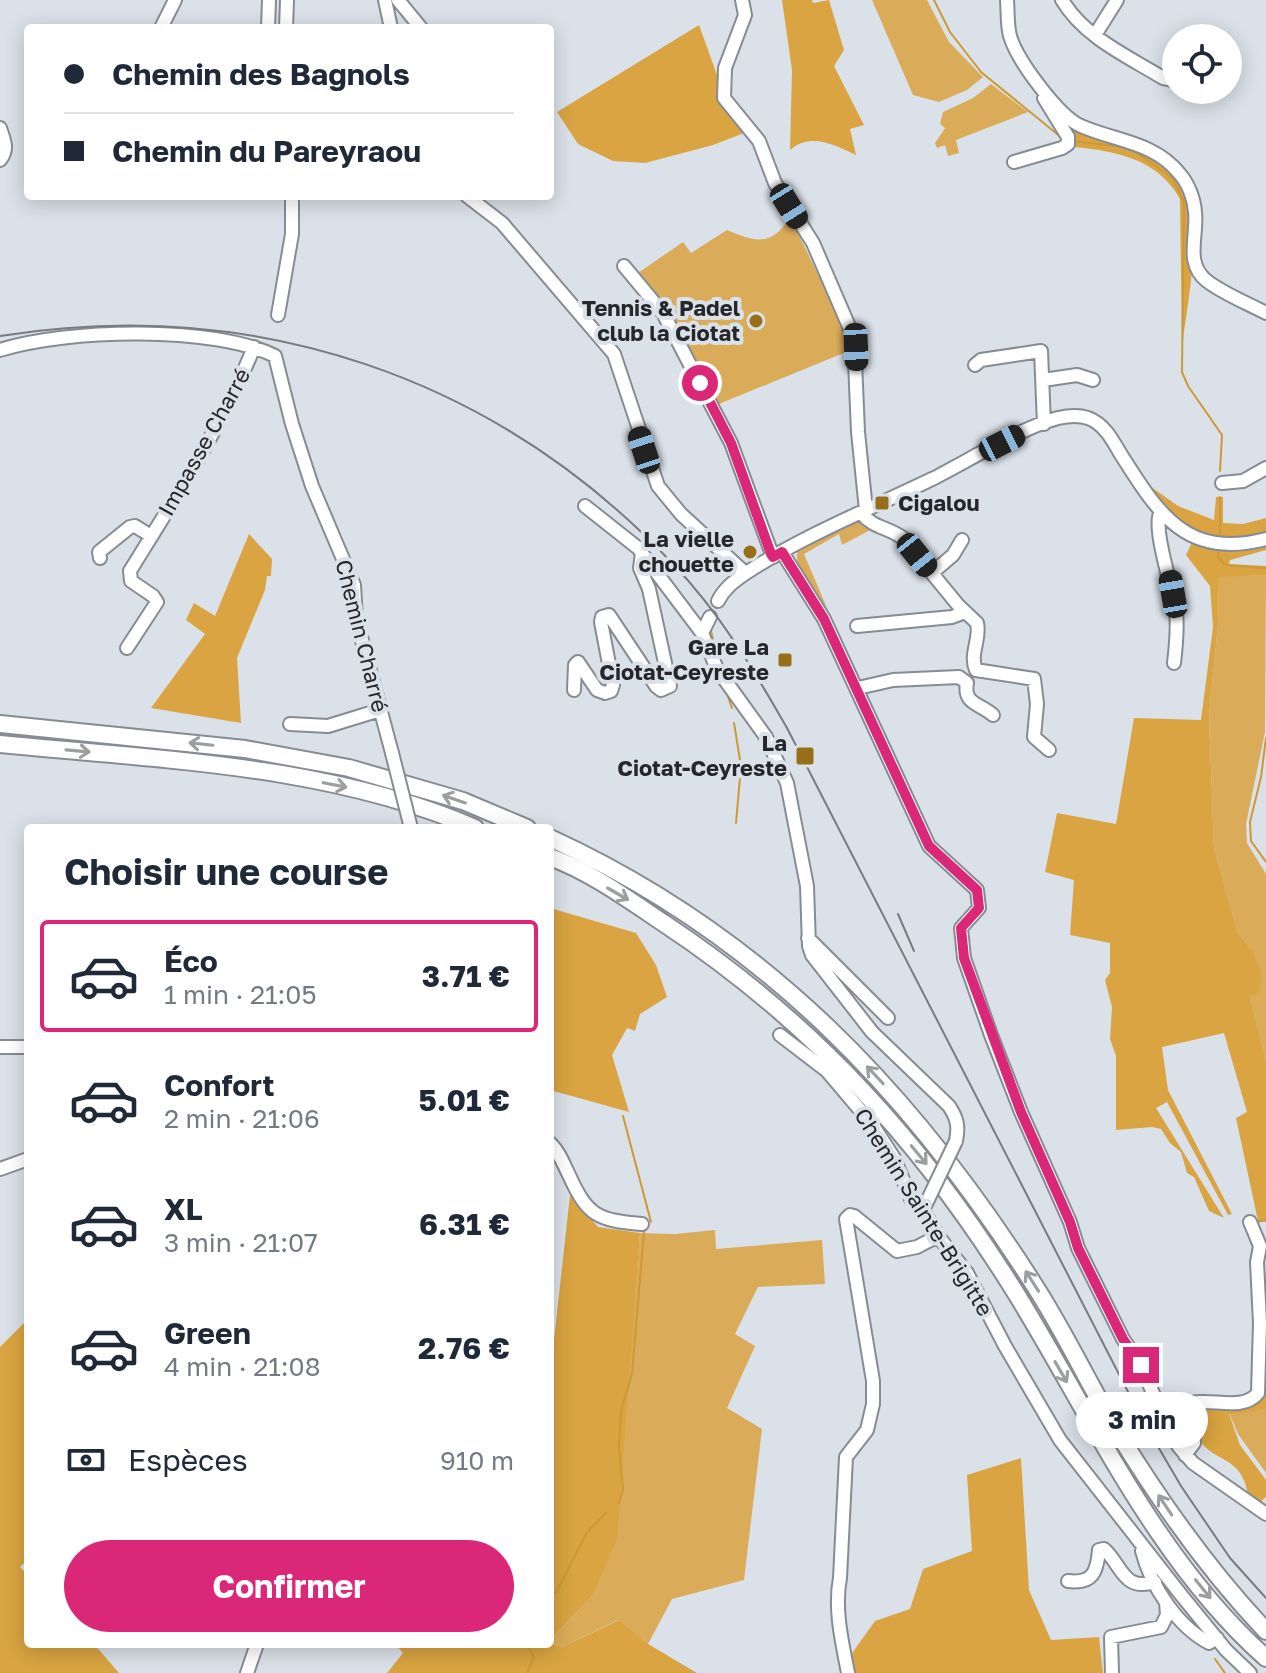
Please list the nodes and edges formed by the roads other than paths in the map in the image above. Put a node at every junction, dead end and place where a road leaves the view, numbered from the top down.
1 (175, 0) edge
2 (269, 0) edge
3 (287, 0) edge
4 (385, 0) edge
5 (398, 0) edge
6 (742, 0) edge
7 (1007, 0) edge
8 (1062, 0) edge
9 (1117, 0) edge
10 (163, 24) edge
11 (268, 24) edge
12 (286, 24) edge
13 (390, 24) edge
14 (418, 24) edge
15 (1095, 35) junction
16 (1162, 77) edge
17 (1040, 84) junction
18 (0, 128) edge
19 (0, 160) edge
20 (1014, 162) dead end
21 (292, 200) edge
22 (472, 200) edge
23 (624, 266) dead end
24 (1266, 313) edge
25 (278, 315) dead end
26 (254, 347) junction
27 (0, 350) edge
28 (975, 365) dead end
29 (1043, 380) junction
30 (1093, 380) dead end
31 (1044, 424) junction
32 (1266, 468) edge
33 (1222, 483) dead end
34 (585, 506) dead end
35 (864, 511) junction
36 (1160, 513) junction
37 (151, 536) junction
38 (1266, 539) edge
39 (962, 540) dead end
40 (642, 553) junction
41 (777, 555) junction
42 (100, 558) dead end
43 (745, 573) junction
44 (932, 573) junction
45 (718, 601) dead end
46 (965, 612) junction
47 (710, 617) dead end
48 (857, 626) dead end
49 (702, 633) junction
50 (127, 648) dead end
51 (1174, 663) dead end
52 (858, 688) junction
53 (574, 690) dead end
54 (380, 710) junction
55 (993, 715) dead end
56 (0, 724) edge
57 (290, 724) dead end
58 (0, 744) edge
59 (1049, 750) dead end
60 (410, 824) edge
61 (465, 824) edge
62 (518, 824) edge
63 (554, 840) edge
64 (554, 859) edge
65 (808, 938) junction
66 (888, 1018) dead end
67 (780, 1035) dead end
68 (0, 1047) edge
69 (24, 1047) edge
70 (554, 1147) edge
71 (24, 1160) edge
72 (0, 1169) edge
73 (923, 1210) junction
74 (1250, 1222) dead end
75 (642, 1224) dead end
76 (938, 1236) junction
77 (1185, 1455) junction
78 (1266, 1514) edge
79 (1140, 1544) junction
80 (1068, 1581) dead end
81 (1155, 1582) junction
82 (1166, 1602) junction
83 (1266, 1631) edge
84 (1217, 1638) junction
85 (256, 1648) edge
86 (1266, 1658) edge
87 (247, 1673) edge
88 (848, 1673) edge
89 (1112, 1673) edge
90 (1250, 1673) edge

1 - 10 street
2 - 11 street
3 - 12 street
4 - 13 street
5 - 14 street
6 - 35 street
7 - 17 street
8 - 15 street
9 - 15 street
15 - 16 street
17 - 20 street
17 - 24 street
18 - 19 street
21 - 25 street
22 - 43 street
23 - 41 street
26 - 27 street
26 - 37 street, Impasse Charré
26 - 54 street, Chemin Charré
28 - 29 street
29 - 30 street
29 - 31 street
31 - 35 street
31 - 36 street
32 - 33 street
34 - 40 street
35 - 41 street
35 - 44 street
36 - 38 street
36 - 51 street
37 - 42 street, Impasse Charré
37 - 50 street, Impasse Charré
39 - 44 street
40 - 49 street
40 - 53 street
41 - 43 street
41 - 52 street
43 - 45 street
44 - 46 street
46 - 48 street
46 - 59 street
47 - 49 street
49 - 65 street
52 - 55 street
52 - 77 street
54 - 57 street
54 - 60 street, Chemin Charré, bridge
62 -> 56 highway
58 -> 61 highway
83 -> 63 highway
64 -> 86 highway
65 - 66 street
65 - 73 street, bridge
67 - 73 street, Chemin Sainte-Brigitte
68 - 69 street
70 - 75 street
71 - 72 street
73 - 76 street, Chemin Sainte-Brigitte
74 - 77 street
76 - 79 street, Chemin Sainte-Brigitte
76 - 88 street
77 - 78 street
79 - 81 street
79 - 84 street, Chemin Sainte-Brigitte
80 - 81 street
81 - 82 street
82 - 84 street
82 - 89 street
84 - 90 street, Chemin Sainte-Brigitte
85 - 87 street

